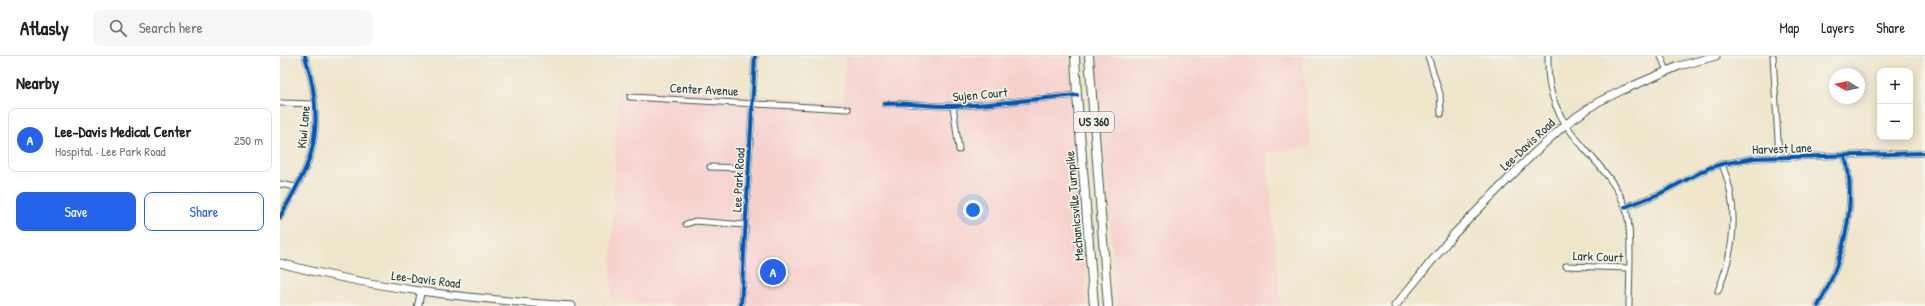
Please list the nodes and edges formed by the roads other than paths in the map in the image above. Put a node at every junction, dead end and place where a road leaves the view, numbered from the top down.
1 (306, 56) edge
2 (755, 56) edge
3 (1075, 56) edge
4 (1089, 56) edge
5 (1428, 56) edge
6 (1548, 56) edge
7 (1661, 56) edge
8 (1716, 56) edge
9 (1773, 56) edge
10 (1667, 71) junction
11 (1077, 95) junction
12 (630, 96) dead end
13 (280, 103) edge
14 (752, 103) junction
15 (315, 104) junction
16 (885, 104) dead end
17 (954, 106) junction
18 (848, 109) dead end
19 (1442, 114) dead end
20 (1566, 124) junction
21 (959, 150) dead end
22 (1925, 153) edge
23 (1845, 156) junction
24 (1779, 157) junction
25 (1722, 164) junction
26 (710, 167) dead end
27 (748, 168) junction
28 (280, 184) edge
29 (296, 187) junction
30 (1625, 207) junction
31 (280, 217) edge
32 (686, 224) dead end
33 (745, 225) junction
34 (280, 263) edge
35 (1566, 266) dead end
36 (1629, 268) junction
37 (1718, 290) dead end
38 (420, 291) junction
39 (418, 306) edge
40 (572, 306) edge
41 (741, 306) edge
42 (1094, 306) edge
43 (1108, 306) edge
44 (1395, 306) edge
45 (1629, 306) edge
46 (1818, 306) edge

1 - 15 street, Kiwi Lane
2 - 14 street, Lee Park Road
3 - 11 highway, Mechanicsville Turnpike / US 360
4 - 43 highway, Mechanicsville Turnpike / US 360
5 - 19 street
6 - 20 street
7 - 10 street
8 - 10 main road, Lee-Davis Road
9 - 24 street
10 - 20 main road, Lee-Davis Road
11 - 17 street, Sujen Court
11 - 42 highway, Mechanicsville Turnpike / US 360
12 - 14 street, Center Avenue
13 - 15 street
14 - 18 street, Center Avenue
14 - 27 street, Lee Park Road
15 - 29 street, Kiwi Lane
16 - 17 street, Sujen Court
17 - 21 street
20 - 30 street
20 - 44 main road, Lee-Davis Road
22 - 23 street, Harvest Lane
23 - 24 street, Harvest Lane
23 - 46 street
24 - 25 street, Harvest Lane
25 - 30 street, Harvest Lane
25 - 37 street
26 - 27 street
27 - 33 street, Lee Park Road
28 - 29 street
29 - 31 street, Kiwi Lane
30 - 36 street
32 - 33 street
33 - 41 street, Lee Park Road
34 - 38 main road, Lee-Davis Road
35 - 36 street, Lark Court
36 - 45 street
38 - 39 street
38 - 40 main road, Lee-Davis Road

